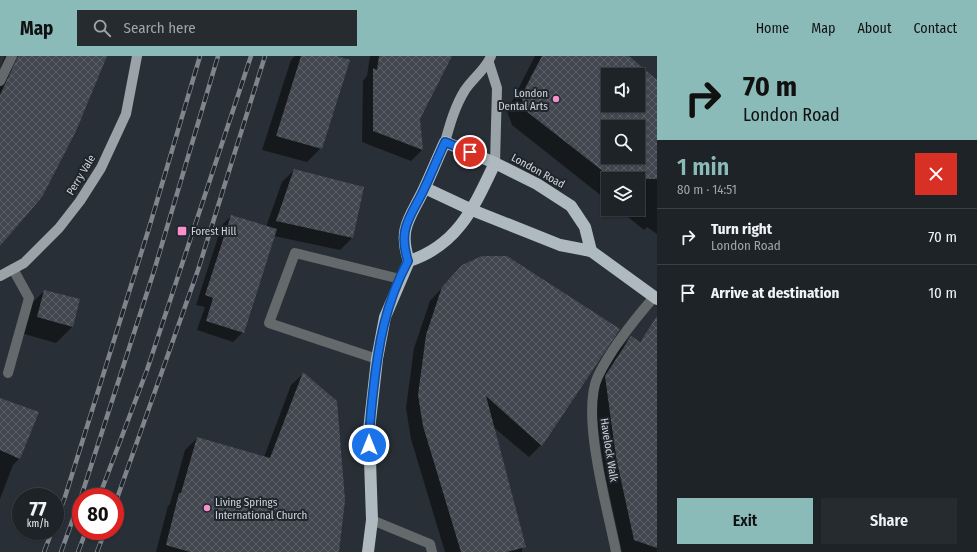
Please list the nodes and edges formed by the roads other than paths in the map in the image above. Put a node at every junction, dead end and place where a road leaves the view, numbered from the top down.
1 (12, 56) edge
2 (137, 56) edge
3 (490, 60) edge
4 (0, 81) edge
5 (445, 142) junction
6 (495, 163) junction
7 (425, 188) junction
8 (472, 210) junction
9 (591, 251) junction
10 (408, 261) junction
11 (13, 269) junction
12 (0, 276) edge
13 (400, 279) junction
14 (656, 298) edge
15 (376, 359) junction
16 (8, 373) dead end
17 (372, 520) junction
18 (368, 552) edge
19 (432, 552) edge
20 (616, 552) edge

1 - 4 street
2 - 11 main road, Perry Vale
3 - 5 main road
3 - 6 main road
5 - 6 highway, London Road
5 - 7 highway
6 - 8 highway
6 - 9 highway, London Road
7 - 8 highway
7 - 10 highway
8 - 9 highway
8 - 10 highway
9 - 14 highway
10 - 13 highway
11 - 12 main road, Perry Vale
11 - 16 street
13 - 15 highway
13 - 15 street
14 - 20 street, Havelock Walk
15 - 17 highway
17 - 18 highway
17 - 19 street

